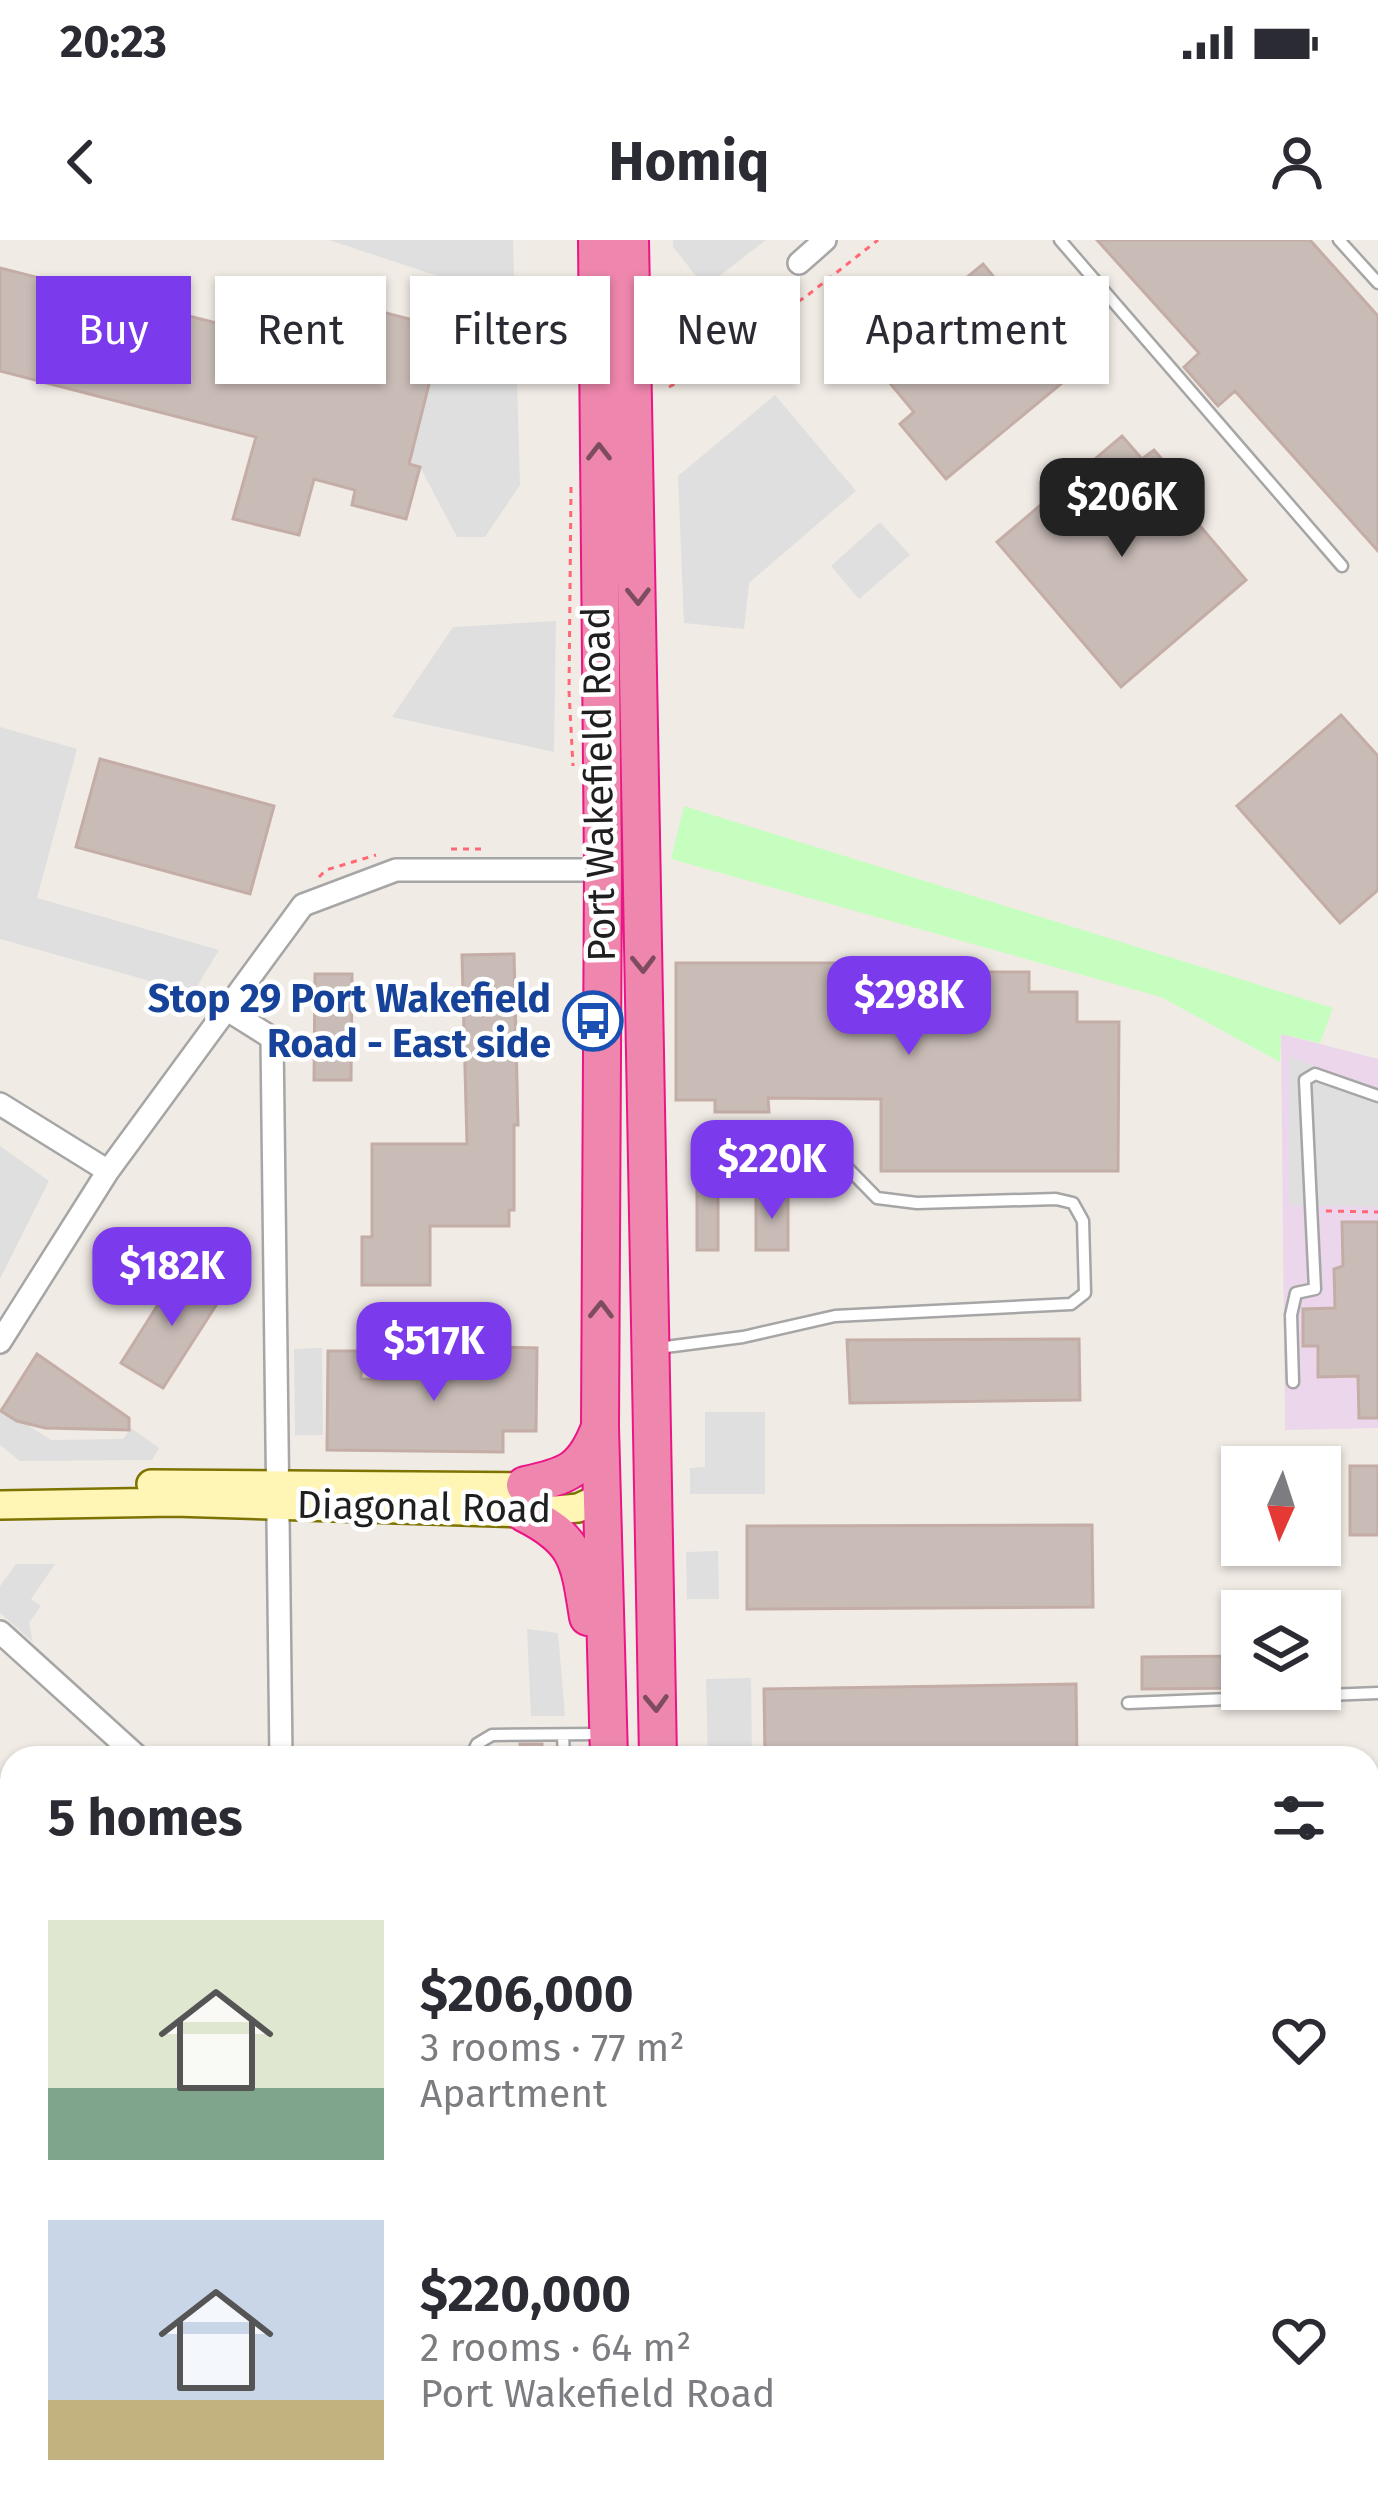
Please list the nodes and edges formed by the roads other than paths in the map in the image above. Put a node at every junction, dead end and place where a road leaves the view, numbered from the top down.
1 (597, 240) edge
2 (630, 240) edge
3 (825, 240) edge
4 (1060, 240) edge
5 (1339, 240) edge
6 (799, 263) dead end
7 (1378, 284) edge
8 (636, 479) junction
9 (1342, 566) dead end
10 (600, 569) junction
11 (603, 870) junction
12 (226, 1010) junction
13 (1378, 1096) edge
14 (0, 1104) edge
15 (832, 1151) dead end
16 (107, 1172) junction
17 (646, 1188) junction
18 (0, 1342) edge
19 (649, 1348) junction
20 (1293, 1382) dead end
21 (600, 1427) junction
22 (0, 1488) edge
23 (280, 1495) junction
24 (602, 1497) junction
25 (525, 1499) junction
26 (0, 1505) edge
27 (0, 1632) edge
28 (654, 1648) junction
29 (1378, 1693) edge
30 (1128, 1702) dead end
31 (563, 1735) junction
32 (126, 1746) edge
33 (281, 1746) edge
34 (475, 1746) edge
35 (563, 1746) edge
36 (608, 1746) edge
37 (658, 1746) edge

10 -> 1 highway, Port Wakefield Road
2 - 8 highway, Port Wakefield Road
3 - 6 street
4 - 9 lane
5 - 7 lane
8 - 10 highway
8 -> 17 highway, Port Wakefield Road
10 - 11 highway, Port Wakefield Road
11 - 12 street
21 -> 11 highway, Port Wakefield Road
12 - 16 street
12 - 23 street
13 - 20 lane
14 - 16 street
15 - 19 lane
16 - 18 street
17 - 19 highway, Port Wakefield Road
17 - 24 highway
19 - 28 highway, Port Wakefield Road
21 - 24 highway, Port Wakefield Road
21 - 25 highway
22 - 23 street, Diagonal Road
23 - 25 street, Diagonal Road
23 - 26 street, Diagonal Road
23 - 33 street
24 - 25 street, Diagonal Road
24 - 28 highway
24 - 36 highway, Port Wakefield Road
25 - 36 highway
27 - 32 street
28 -> 37 highway, Port Wakefield Road
29 - 30 lane
31 - 34 lane
31 - 35 lane
31 - 36 lane

